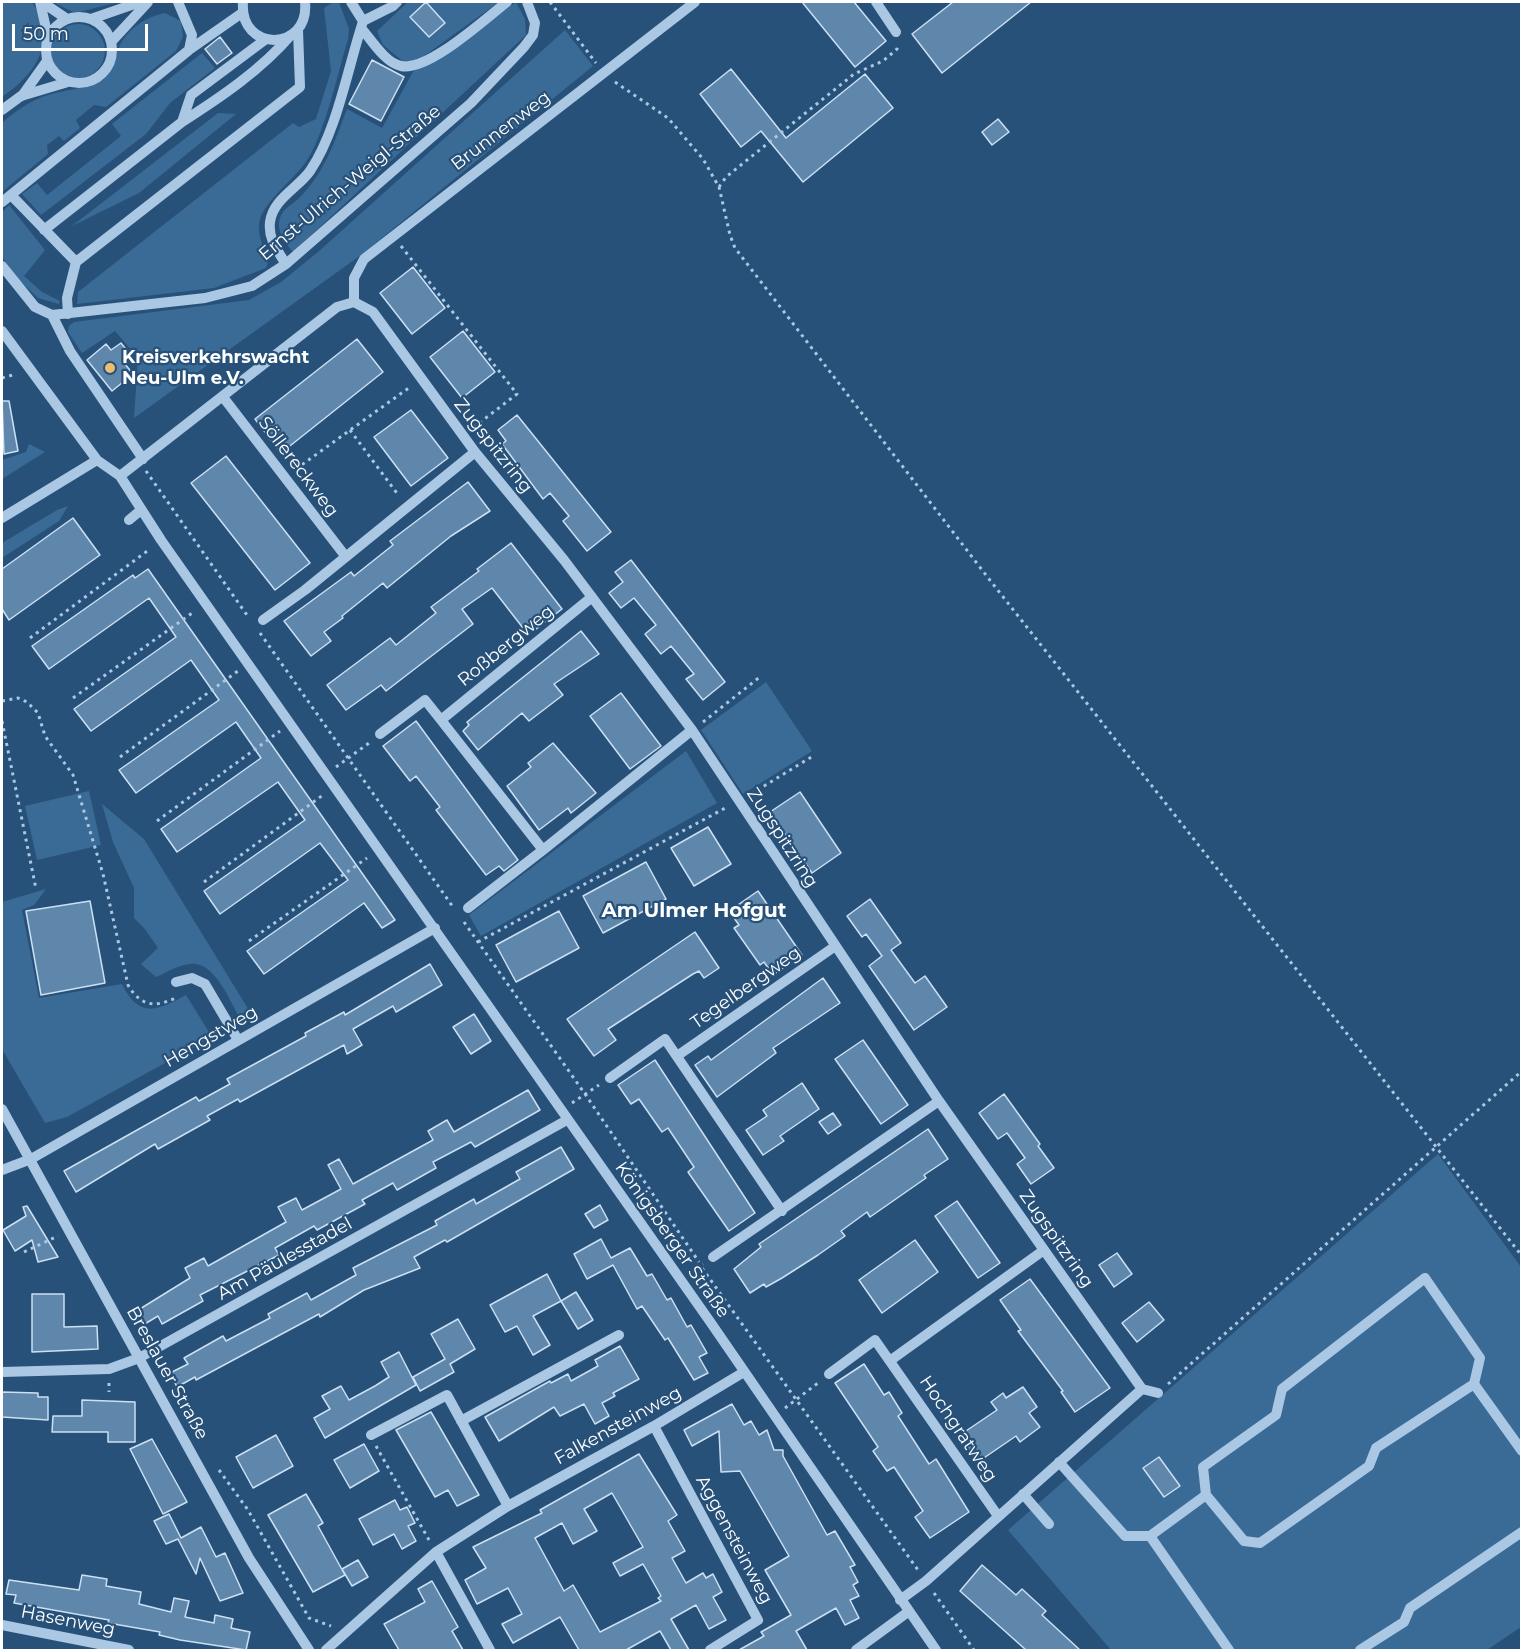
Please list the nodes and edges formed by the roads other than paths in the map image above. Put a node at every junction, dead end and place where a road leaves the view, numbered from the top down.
1 (41, 2) edge
2 (140, 2) edge
3 (148, 2) edge
4 (181, 2) edge
5 (243, 2) edge
6 (305, 2) edge
7 (351, 2) edge
8 (397, 2) edge
9 (507, 2) edge
10 (527, 2) edge
11 (695, 2) edge
12 (876, 2) edge
13 (242, 13) junction
14 (67, 19) junction
15 (91, 19) junction
16 (362, 24) junction
17 (896, 32) road end
18 (294, 33) junction
19 (48, 38) junction
20 (266, 39) junction
21 (111, 42) junction
22 (189, 50) junction
23 (47, 61) junction
24 (68, 82) junction
25 (21, 96) junction
26 (2, 110) edge
27 (182, 122) junction
28 (6, 198) edge
29 (44, 230) junction
30 (76, 262) junction
31 (286, 264) junction
32 (2, 266) edge
33 (354, 302) junction
34 (68, 314) junction
35 (52, 315) junction
36 (2, 331) edge
37 (223, 397) junction
38 (475, 452) junction
39 (98, 460) junction
40 (141, 460) junction
41 (120, 476) junction
42 (141, 510) junction
43 (2, 518) edge
44 (129, 520) dead end
45 (346, 557) junction
46 (592, 597) junction
47 (263, 620) dead end
48 (441, 720) junction
49 (692, 730) junction
50 (380, 734) road end
51 (543, 850) junction
52 (468, 908) dead end
53 (435, 928) junction
54 (834, 947) junction
55 (176, 982) dead end
56 (238, 1040) junction
57 (677, 1056) junction
58 (610, 1078) road end
59 (939, 1101) junction
60 (2, 1109) edge
61 (564, 1115) junction
62 (31, 1158) junction
63 (2, 1170) edge
64 (782, 1211) junction
65 (1044, 1250) junction
66 (713, 1257) road end
67 (619, 1335) dead end
68 (139, 1358) junction
69 (891, 1360) junction
70 (2, 1372) edge
71 (744, 1372) junction
72 (829, 1374) road end
73 (1474, 1384) junction
74 (1142, 1389) junction
75 (1158, 1393) road end
76 (461, 1421) junction
77 (654, 1426) junction
78 (370, 1436) road end
79 (1521, 1450) edge
80 (1059, 1462) junction
81 (1023, 1494) junction
82 (1206, 1495) junction
83 (508, 1506) junction
84 (998, 1516) junction
85 (1050, 1524) dead end
86 (1521, 1532) edge
87 (1150, 1536) junction
88 (436, 1552) junction
89 (900, 1600) junction
90 (908, 1612) junction
91 (2, 1625) edge
92 (129, 1650) edge
93 (309, 1650) edge
94 (326, 1650) edge
95 (490, 1650) edge
96 (710, 1650) edge
97 (856, 1650) edge
98 (936, 1650) edge
99 (1229, 1650) edge
100 (1360, 1650) edge

1 - 14 street
1 - 19 street
2 - 15 street
3 - 21 street
4 - 22 street
5 - 13 street
6 - 18 street
7 - 16 street
8 - 16 street
9 - 16 street
10 - 31 street, Ernst-Ulrich-Weigl-Straße
11 - 33 street, Brunnenweg
12 - 17 street
13 - 20 street
13 - 22 street
14 - 15 street
14 - 19 street
15 - 21 street
16 - 31 street
18 - 20 street
18 - 27 street
18 - 30 street
19 - 23 street
20 - 27 street
21 - 24 street
22 - 28 street
23 - 24 street
23 - 25 street
24 - 25 street
25 - 26 street
27 - 29 street
28 - 29 street
29 - 30 street
30 - 34 street
31 - 34 street, Ernst-Ulrich-Weigl-Straße
32 - 35 street
33 - 37 street
33 - 38 street, Zugspitzring
34 - 35 street, Ernst-Ulrich-Weigl-Straße
35 - 40 street
36 - 39 street, Königsberger Straße
37 - 40 street
37 - 45 street, Söllereckweg
38 - 45 street
38 - 46 street, Zugspitzring
39 - 41 street, Königsberger Straße
39 - 43 street
40 - 41 street
41 - 42 street, Königsberger Straße
42 - 44 street
42 - 53 street, Königsberger Straße
45 - 47 street
46 - 48 street, Roßbergweg
46 - 49 street, Zugspitzring
48 - 50 street
48 - 51 street
49 - 51 street
49 - 54 street, Zugspitzring
51 - 52 street
53 - 56 street, Hengstweg
53 - 61 street, Königsberger Straße
54 - 57 street, Tegelbergweg
54 - 59 street, Zugspitzring
55 - 56 street
56 - 62 street, Hengstweg
57 - 58 street
57 - 64 street
59 - 64 street
59 - 65 street, Zugspitzring
60 - 62 street, Breslauer Straße
61 - 68 street, Am Päulesstadel
61 - 71 street, Königsberger Straße
62 - 63 street, Hengstweg
62 - 68 street, Breslauer Straße
64 - 66 street
65 - 69 street
65 - 74 street, Zugspitzring
67 - 76 street
68 - 70 street, Am Päulesstadel
68 - 93 street, Breslauer Straße
69 - 72 street, Hochgratweg
69 - 84 street, Hochgratweg
71 - 77 street, Falkensteinweg
71 - 89 street, Königsberger Straße
73 - 79 street
73 - 82 street
73 - 82 street
74 - 75 street
74 - 80 street
76 - 78 street
76 - 83 street
77 - 83 street, Falkensteinweg
77 - 96 street, Aggensteinweg
80 - 81 street
80 - 87 street
81 - 84 street
81 - 85 street
82 - 87 street
83 - 88 street, Falkensteinweg
84 - 89 street
86 - 100 street
87 - 99 street
88 - 94 street, Falkensteinweg
88 - 95 street
89 - 90 street, Königsberger Straße
90 - 97 street
90 - 98 street, Königsberger Straße
91 - 92 street, Hasenweg

